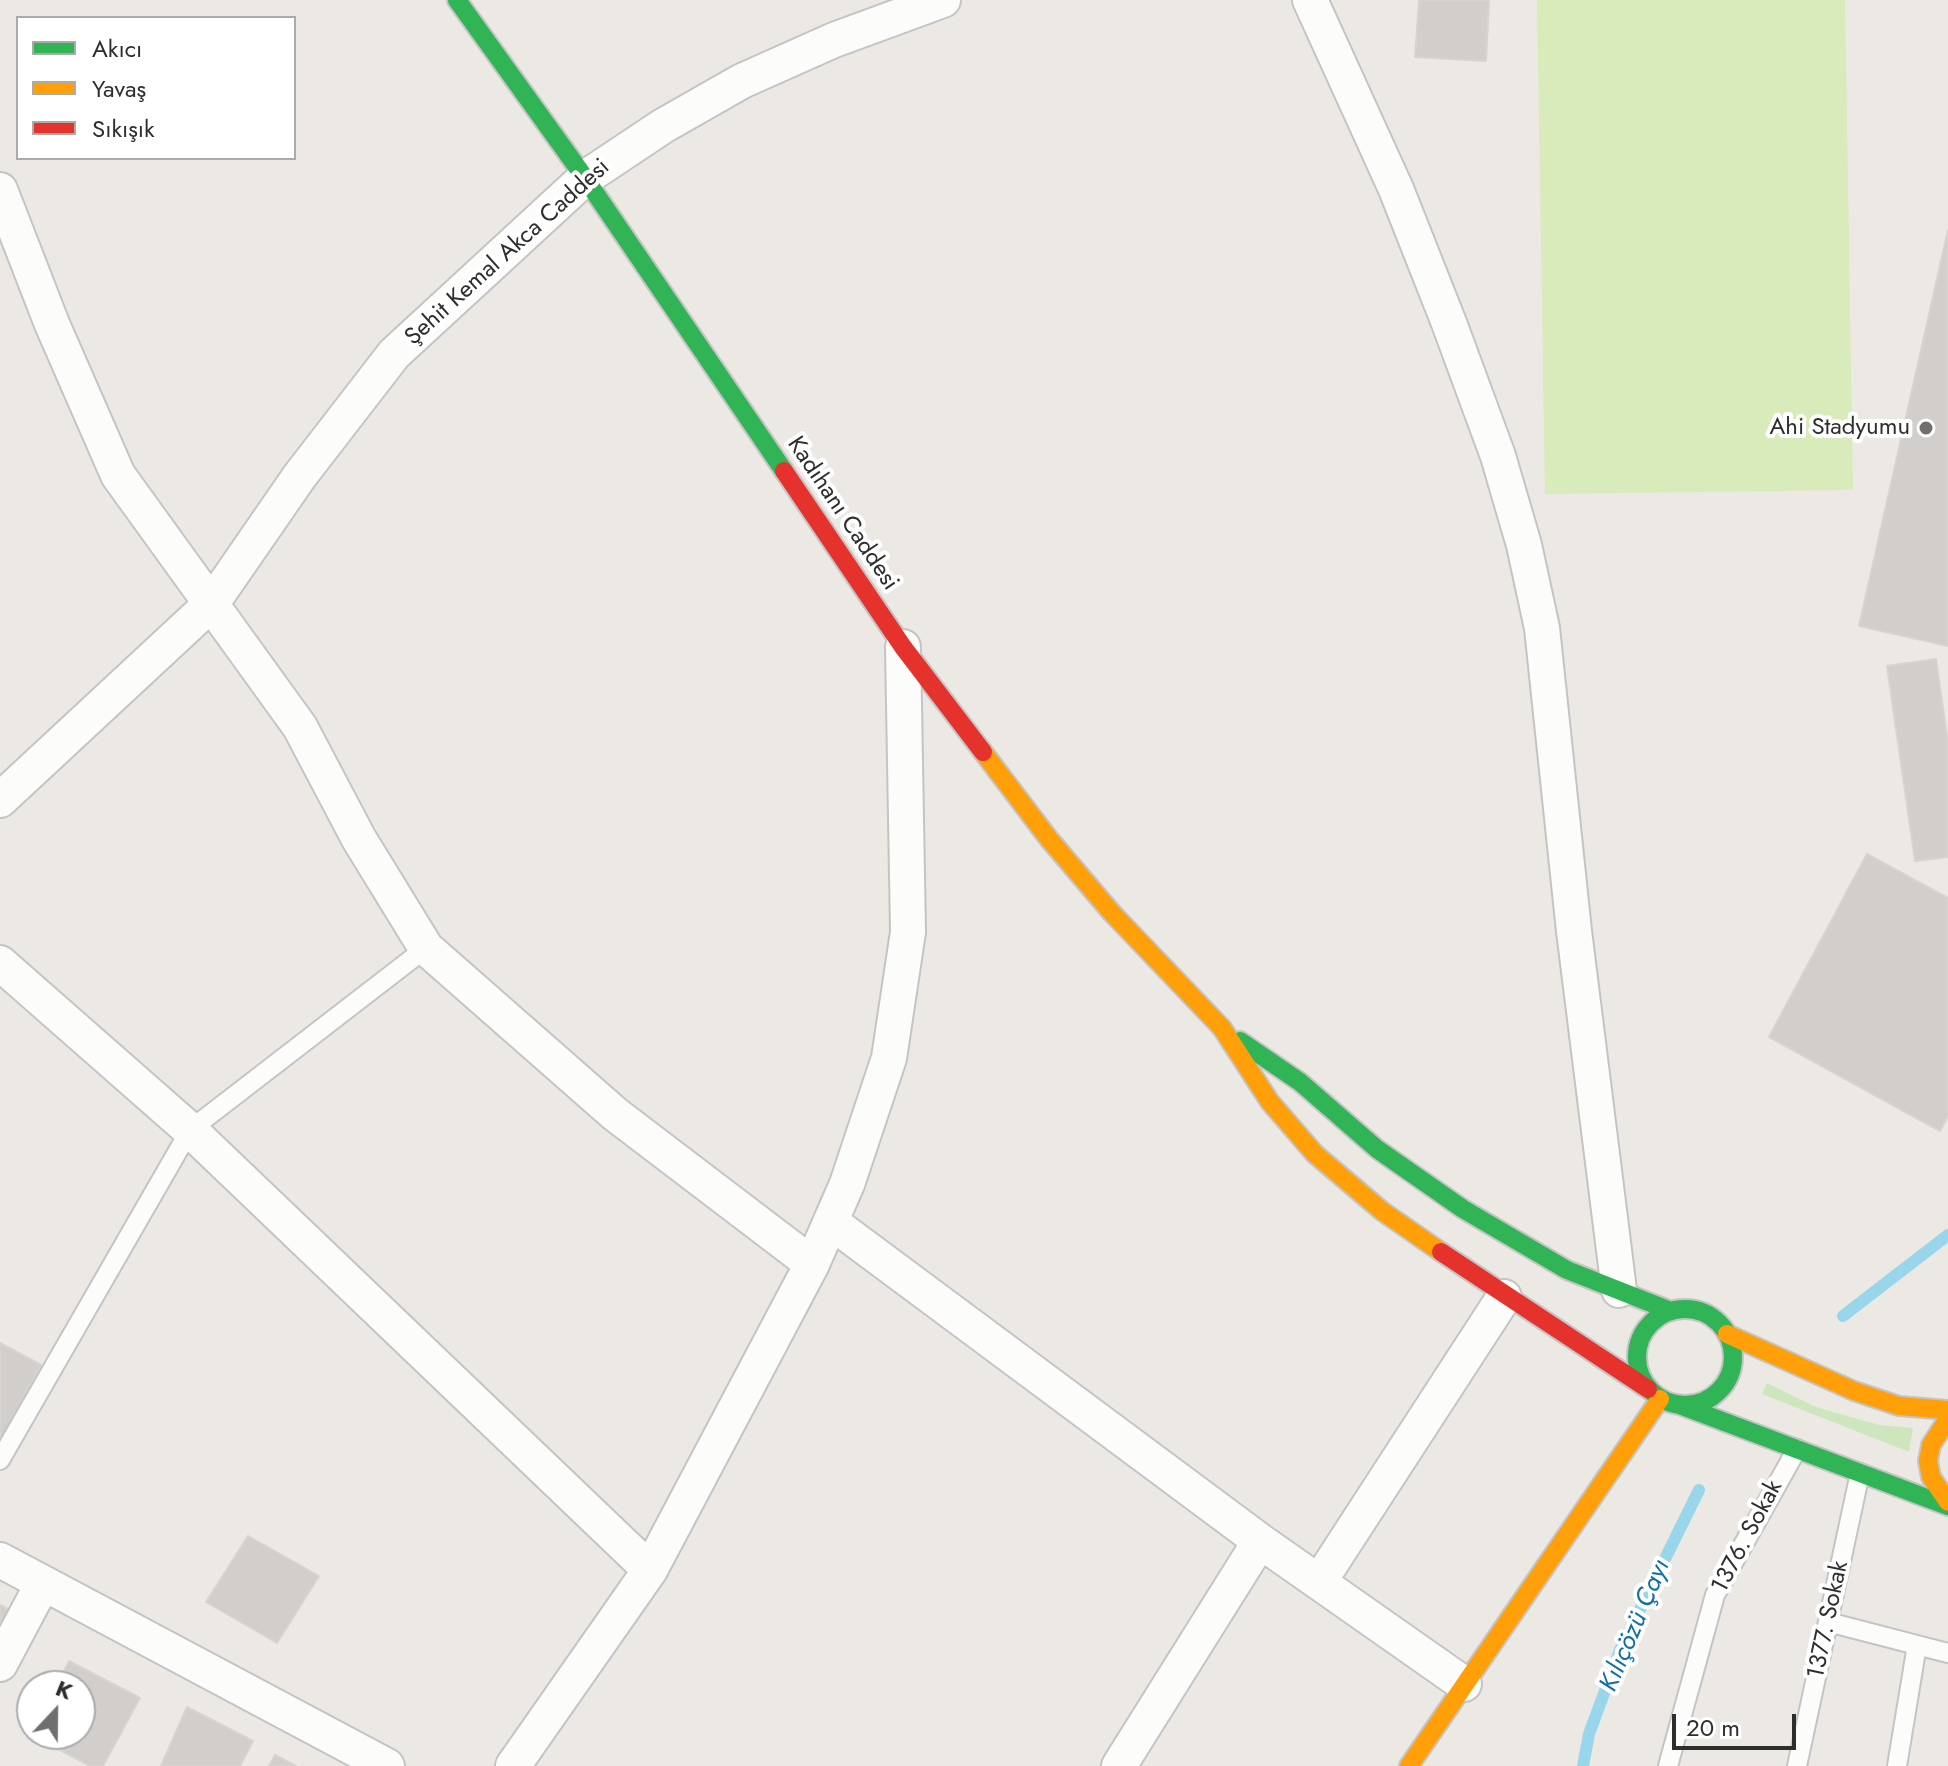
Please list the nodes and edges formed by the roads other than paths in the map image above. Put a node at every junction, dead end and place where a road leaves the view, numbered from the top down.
1 (457, 0) edge
2 (943, 0) edge
3 (1310, 0) edge
4 (585, 178) junction
5 (0, 190) edge
6 (212, 603) junction
7 (903, 647) junction
8 (0, 800) edge
9 (426, 948) junction
10 (0, 963) edge
11 (1222, 1028) junction
12 (190, 1130) junction
13 (831, 1222) junction
14 (812, 1264) junction
15 (1619, 1290) junction
16 (1504, 1297) junction
17 (1671, 1311) junction
18 (1727, 1334) junction
19 (1662, 1398) junction
20 (1948, 1410) edge
21 (1948, 1419) edge
22 (1797, 1449) junction
23 (0, 1460) edge
24 (1860, 1473) junction
25 (1948, 1504) edge
26 (1260, 1541) junction
27 (0, 1560) edge
28 (650, 1570) junction
29 (1319, 1582) junction
30 (43, 1583) junction
31 (1828, 1622) junction
32 (1917, 1645) junction
33 (1948, 1653) edge
34 (0, 1664) edge
35 (1464, 1684) junction
36 (387, 1766) edge
37 (513, 1766) edge
38 (1119, 1766) edge
39 (1409, 1766) edge
40 (1668, 1766) edge
41 (1797, 1766) edge
42 (1897, 1766) edge

1 - 4 main road, Kadıhanı Caddesi
2 - 4 street, Şehit Kemal Akca Caddesi
3 - 15 street
4 - 6 street, Şehit Kemal Akca Caddesi
4 - 7 main road, Kadıhanı Caddesi
5 - 6 street
6 - 8 street, Şehit Kemal Akca Caddesi
6 - 9 street
7 - 11 main road, Kadıhanı Caddesi
7 - 13 street
9 - 12 lane
9 - 14 street
10 - 12 street
11 - 15 main road
11 - 16 main road
12 - 23 lane
12 - 28 street
13 - 14 street
13 - 26 street
14 - 28 street
15 - 17 main road
16 - 19 main road
16 - 29 street
17 - 18 main road
17 - 19 main road
18 - 19 main road
18 - 20 main road
19 - 22 main road
19 - 35 main road
21 - 25 main road
22 - 24 main road
22 - 40 lane, 1376. Sokak
24 - 25 main road
24 - 31 lane, 1377. Sokak
26 - 29 street
26 - 38 street
27 - 30 street
28 - 37 street
29 - 35 street
30 - 34 street
30 - 36 street
31 - 32 lane
31 - 41 lane, 1377. Sokak
32 - 33 lane
32 - 42 lane
35 - 39 main road

